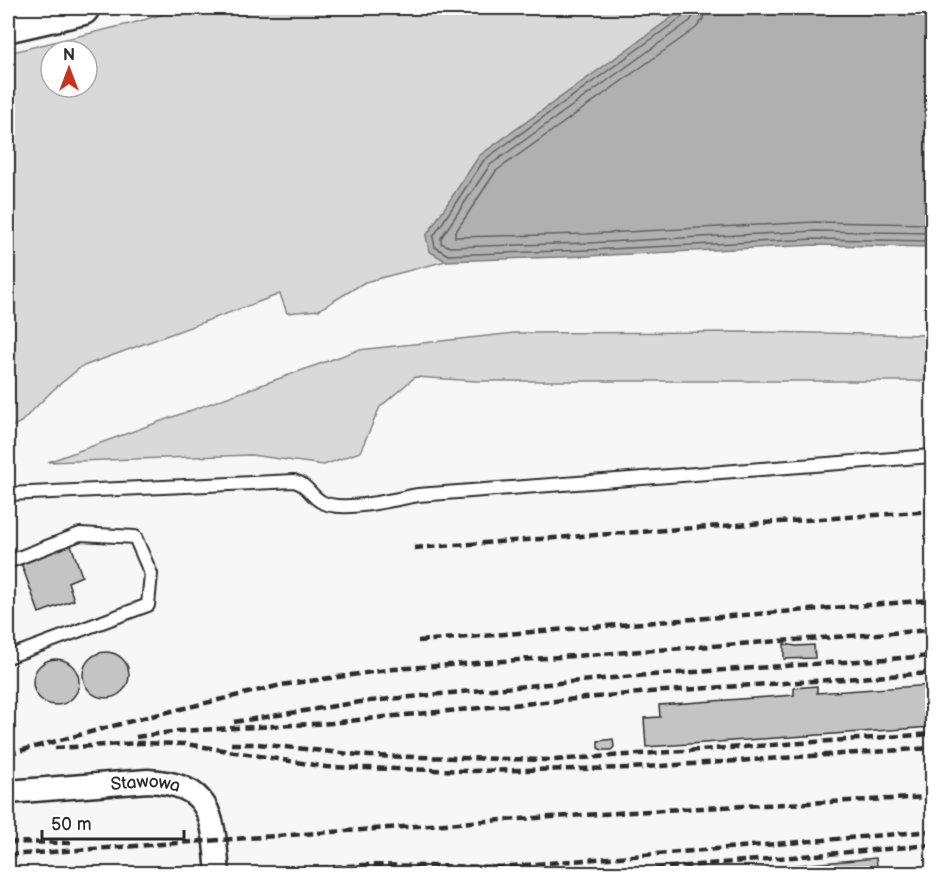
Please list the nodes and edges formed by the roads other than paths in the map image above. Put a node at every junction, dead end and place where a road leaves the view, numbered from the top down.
1 (82, 8) edge
2 (8, 25) edge
3 (933, 456) edge
4 (8, 494) edge
5 (8, 562) edge
6 (8, 657) edge
7 (8, 792) edge
8 (218, 873) edge

1 - 2 main road
3 - 4 lane
5 - 6 lane
7 - 8 street, Stawowa

